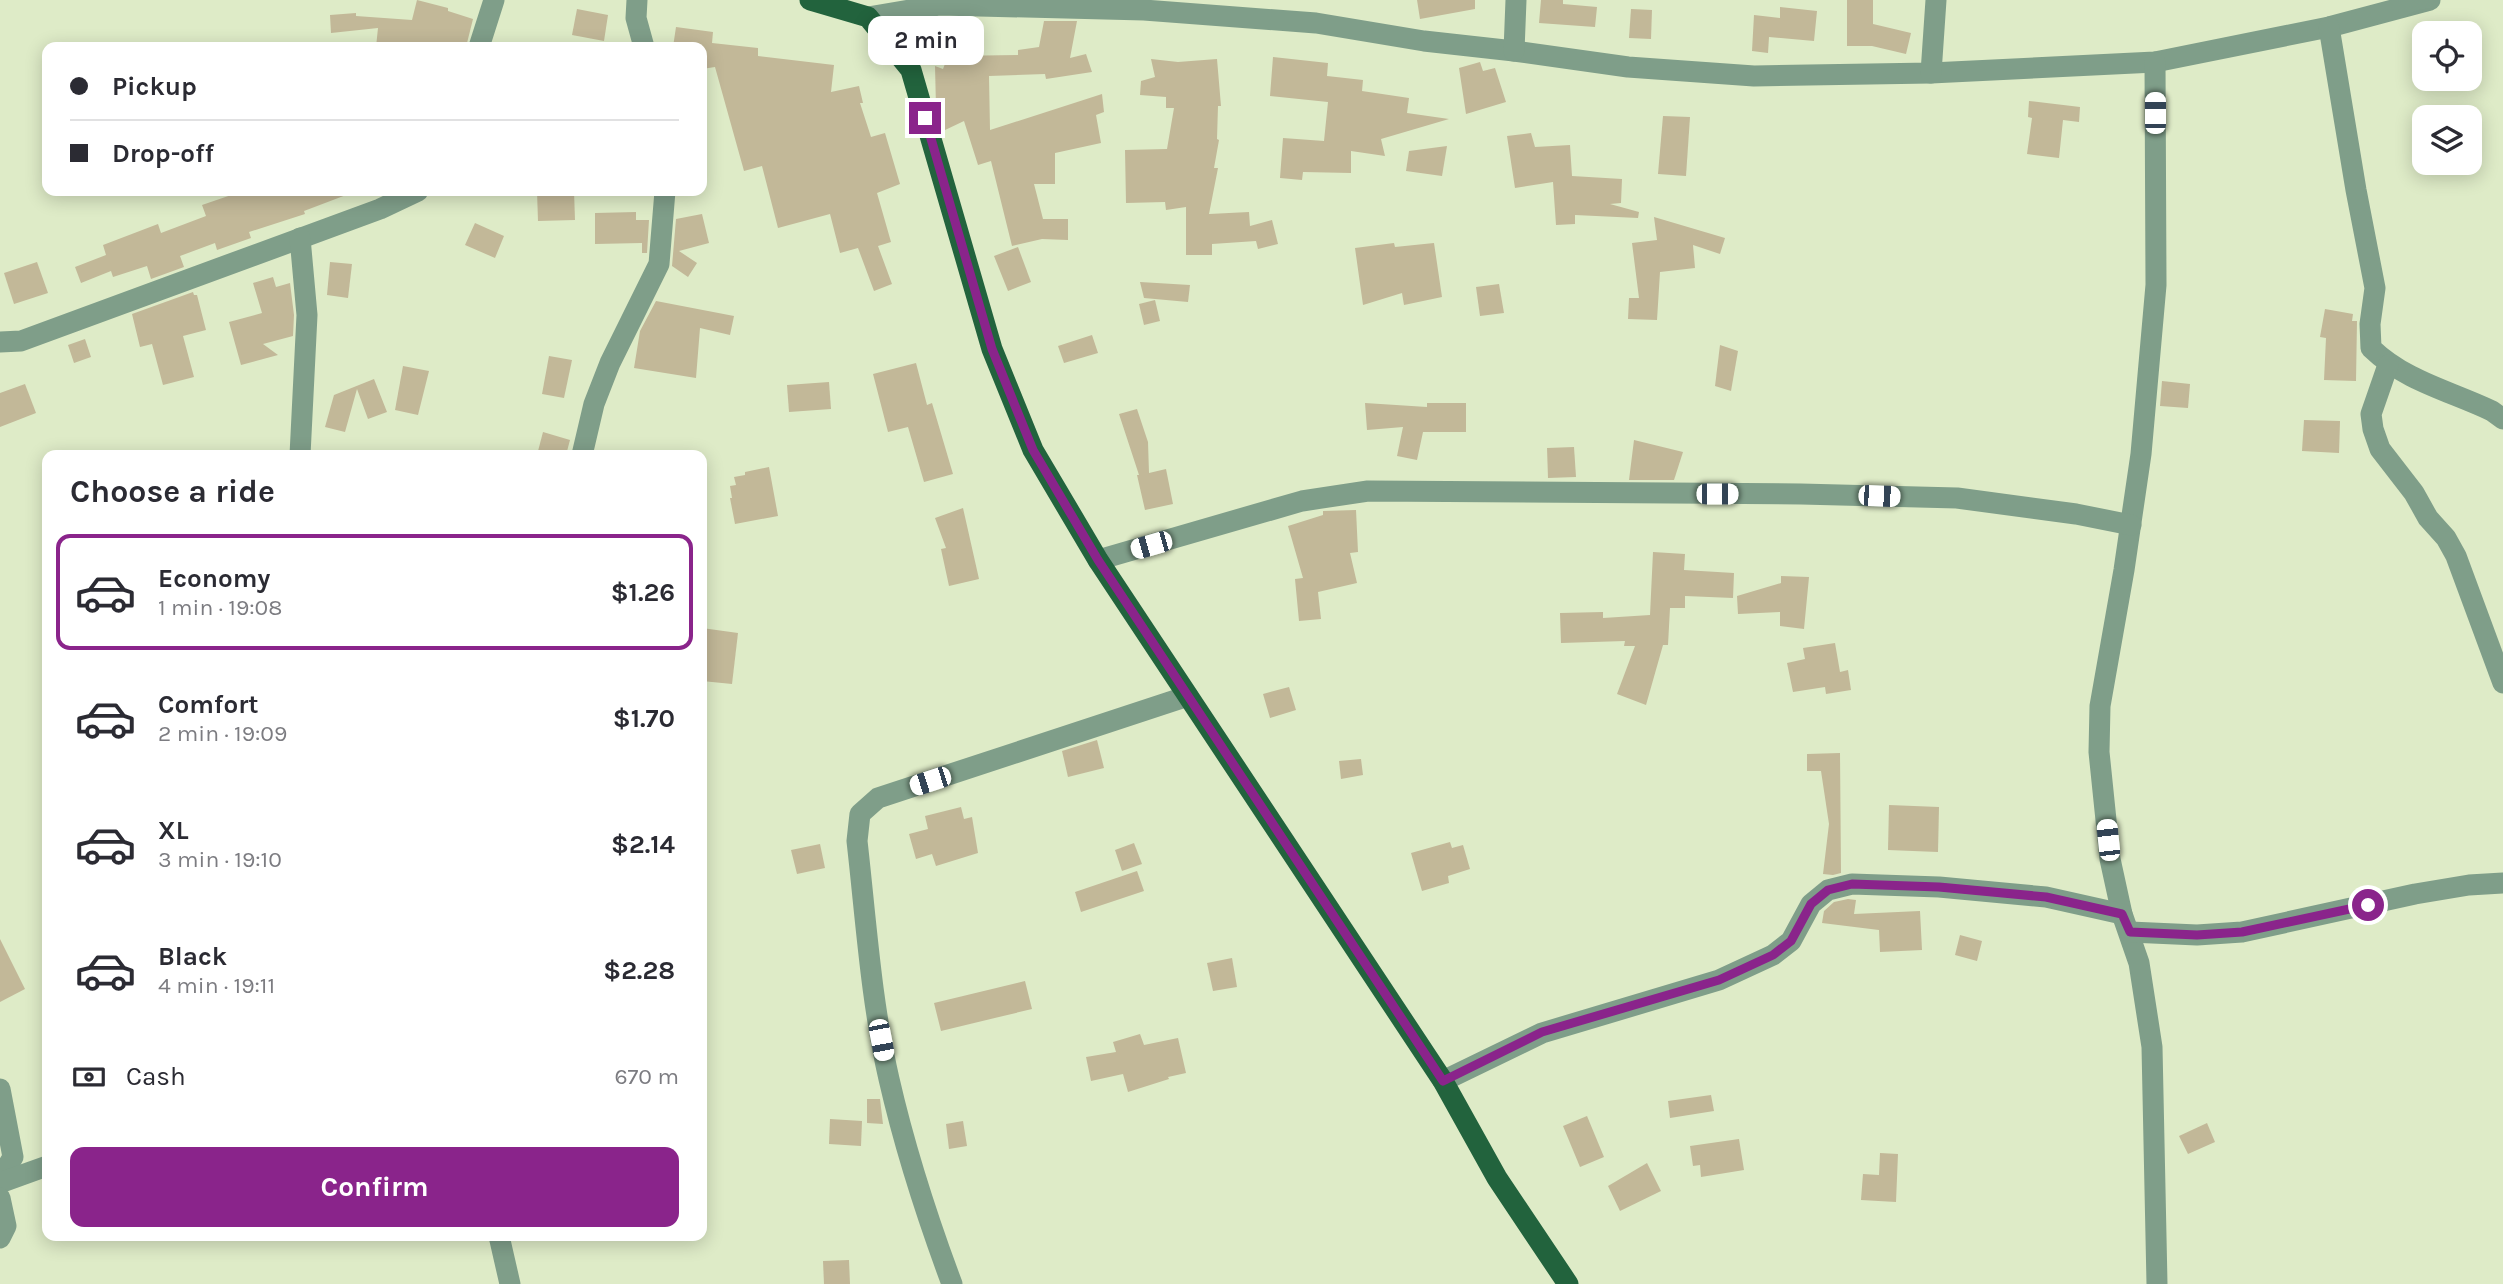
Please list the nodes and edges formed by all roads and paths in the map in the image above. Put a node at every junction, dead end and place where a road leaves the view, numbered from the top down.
1 (494, 0) edge
2 (638, 0) edge
3 (810, 0) edge
4 (1517, 0) edge
5 (1936, 0) edge
6 (2430, 0) edge
7 (941, 3) edge
8 (1145, 5) edge
9 (868, 17) junction
10 (2329, 27) junction
11 (481, 42) edge
12 (643, 42) edge
13 (1514, 51) junction
14 (2155, 62) junction
15 (1931, 73) junction
16 (407, 196) edge
17 (665, 196) edge
18 (300, 238) junction
19 (0, 342) edge
20 (2388, 365) junction
21 (2503, 419) edge
22 (300, 450) edge
23 (583, 450) edge
24 (2131, 526) junction
25 (1098, 560) junction
26 (2503, 683) edge
27 (1188, 696) junction
28 (2503, 883) edge
29 (2126, 923) junction
30 (1443, 1081) junction
31 (0, 1089) edge
32 (42, 1168) edge
33 (0, 1181) edge
34 (0, 1198) edge
35 (0, 1238) edge
36 (500, 1241) edge
37 (510, 1284) edge
38 (952, 1284) edge
39 (1568, 1284) edge
40 (2157, 1284) edge

1 - 11 street
2 - 12 street
3 - 9 main road
4 - 13 street
5 - 15 street
6 - 10 street
7 - 8 street
7 - 9 street
8 - 13 street
9 - 25 main road
10 - 14 street
10 - 20 street
13 - 15 street
14 - 15 street
14 - 24 street
16 - 18 street
17 - 23 street
18 - 19 street
18 - 22 street
20 - 21 street
20 - 26 street
24 - 25 street
24 - 29 street
25 - 27 main road
27 - 30 main road
27 - 38 street
28 - 29 street
29 - 30 street
29 - 40 street
30 - 39 main road
31 - 33 street
32 - 33 street
34 - 35 street
36 - 37 street

